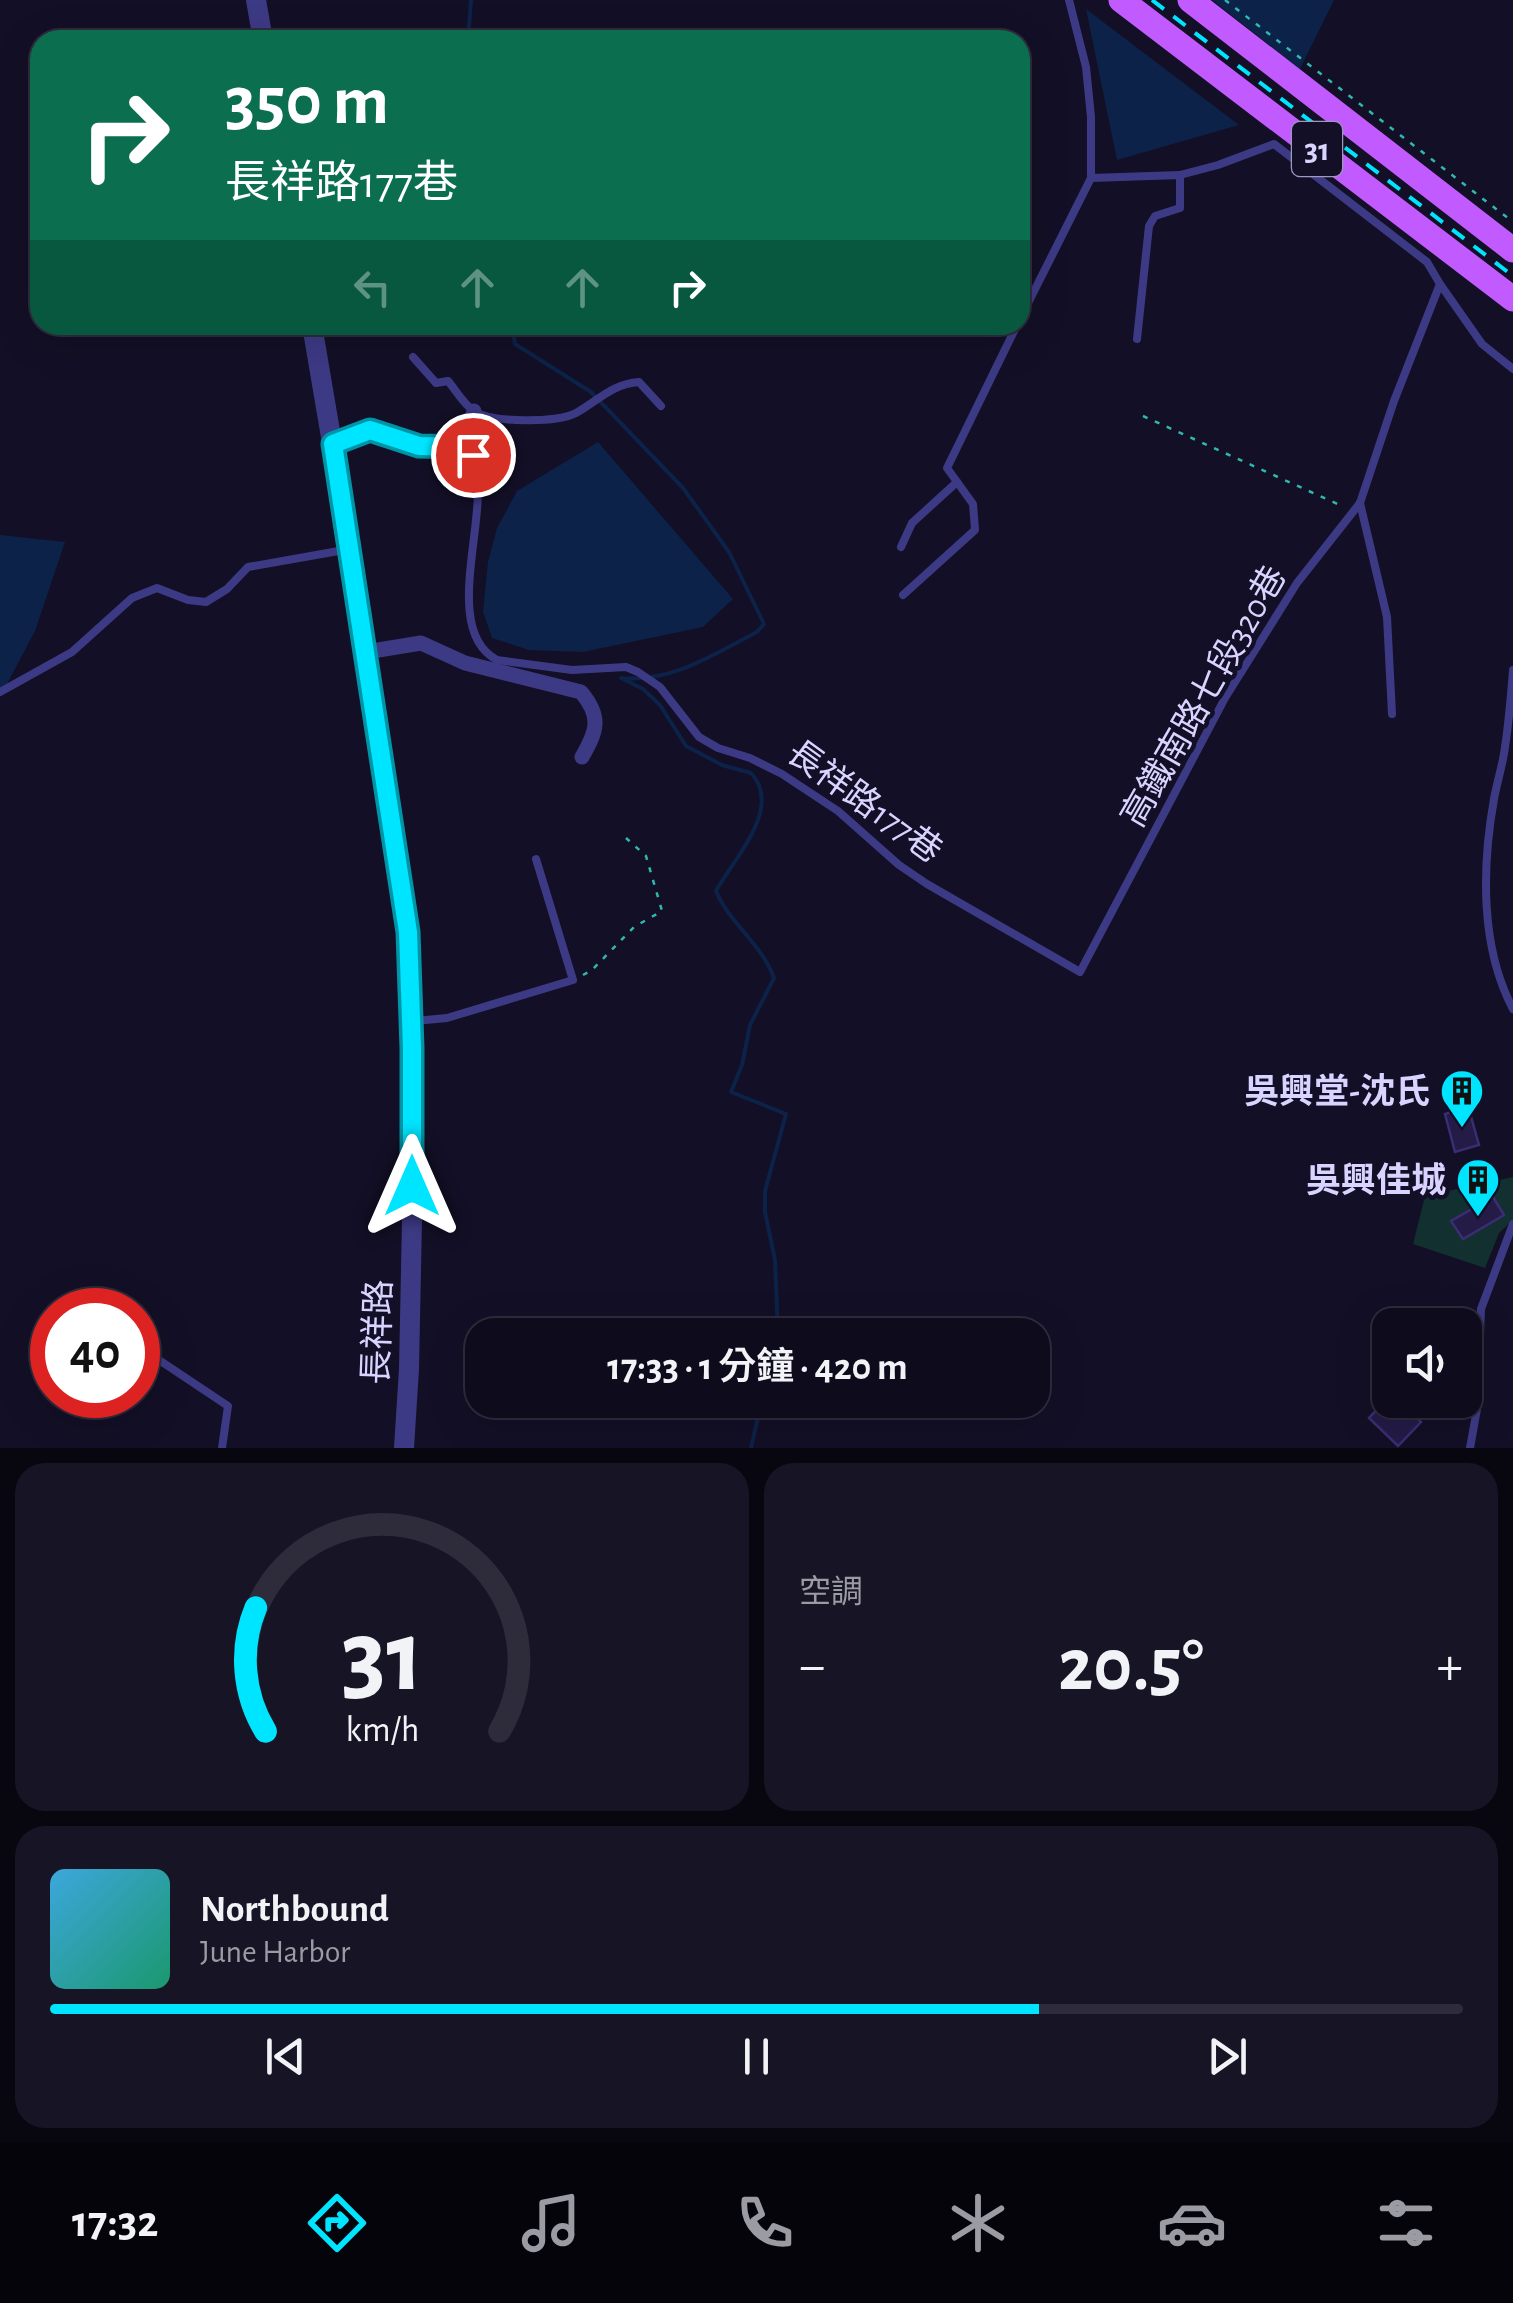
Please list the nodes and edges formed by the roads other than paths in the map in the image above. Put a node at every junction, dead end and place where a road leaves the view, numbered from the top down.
1 (256, 0) edge
2 (1069, 0) edge
3 (1121, 0) edge
4 (1190, 0) edge
5 (261, 30) edge
6 (1180, 175) junction
7 (1091, 178) junction
8 (1513, 250) edge
9 (1440, 284) junction
10 (1030, 298) edge
11 (1513, 298) edge
12 (314, 335) edge
13 (1012, 335) edge
14 (1138, 339) dead end
15 (413, 357) dead end
16 (1513, 369) edge
17 (661, 406) dead end
18 (474, 411) junction
19 (333, 444) junction
20 (465, 447) junction
21 (957, 482) junction
22 (1360, 504) junction
23 (900, 547) dead end
24 (350, 549) junction
25 (904, 595) dead end
26 (366, 652) junction
27 (1513, 670) edge
28 (0, 692) edge
29 (1392, 714) dead end
30 (582, 757) dead end
31 (536, 859) dead end
32 (1080, 972) joint
33 (1513, 1009) edge
34 (411, 1021) junction
35 (1513, 1224) edge
36 (160, 1361) edge
37 (222, 1448) edge
38 (404, 1448) edge
39 (1470, 1448) edge

1 - 5 street
2 - 7 lane
3 - 11 main road, 31
4 - 8 main road, 31
6 - 7 lane
6 - 9 lane
6 - 14 lane
7 - 10 lane
9 - 16 lane
9 - 22 lane, 高鐵南路七段320巷
12 - 19 street, 長祥路
13 - 21 lane
15 - 18 lane
17 - 18 lane
18 - 20 street
19 - 20 lane
19 - 24 street, 長祥路
20 - 32 lane, 長祥路177巷
21 - 23 lane
21 - 25 lane
22 - 29 lane
22 - 32 lane, 高鐵南路七段320巷
24 - 26 street, 長祥路
24 - 28 lane
26 - 30 street
26 - 34 street, 長祥路
27 - 33 lane
31 - 34 lane
34 - 38 street, 長祥路
35 - 39 lane
36 - 37 lane

